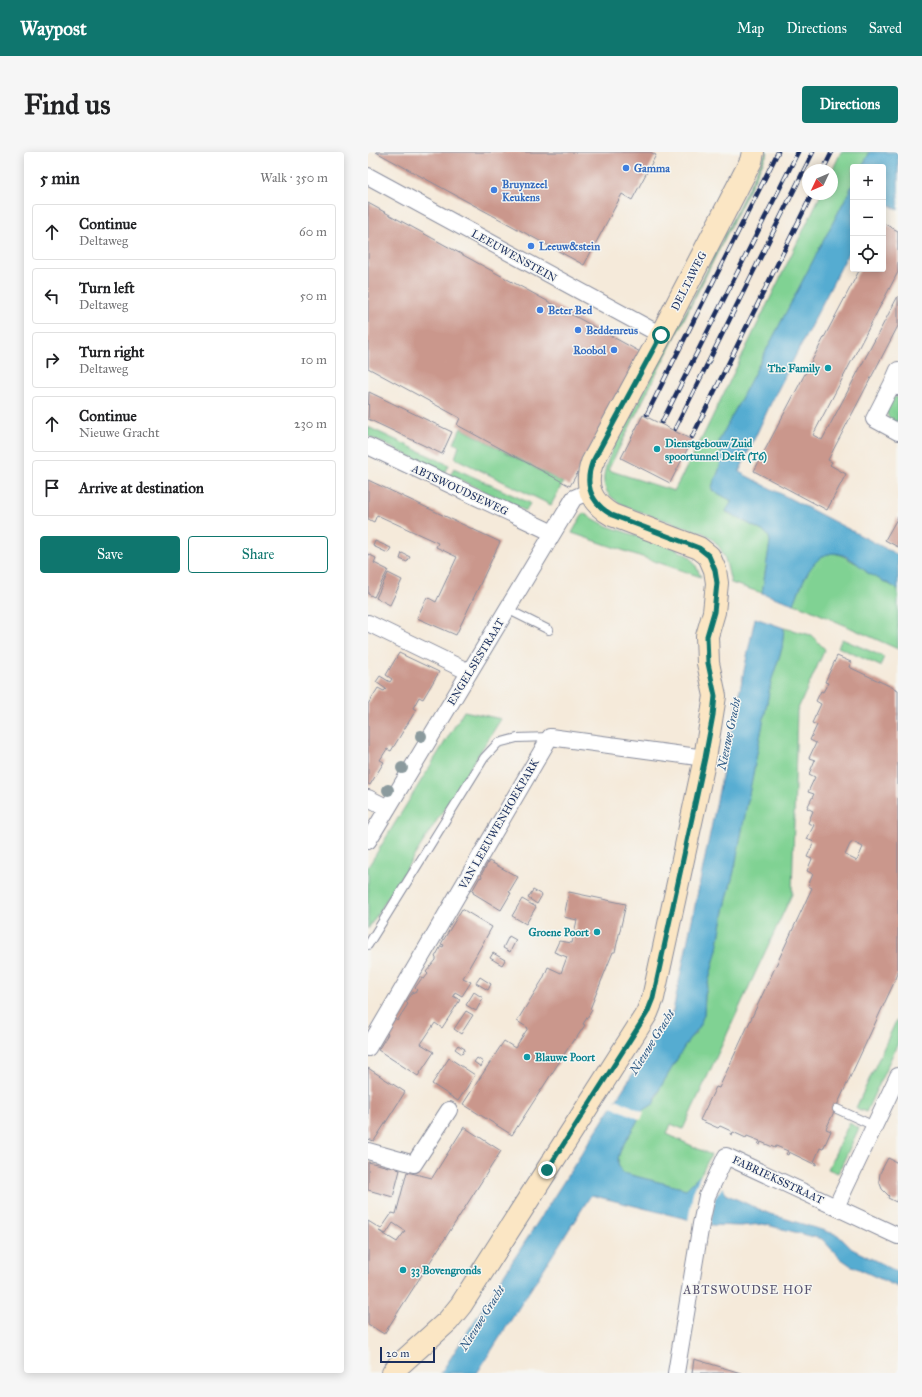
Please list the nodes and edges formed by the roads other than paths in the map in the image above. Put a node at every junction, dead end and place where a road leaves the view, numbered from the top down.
1 (753, 152) edge
2 (368, 176) edge
3 (661, 335) junction
4 (896, 380) edge
5 (898, 432) edge
6 (368, 446) edge
7 (590, 491) junction
8 (553, 533) junction
9 (507, 609) junction
10 (368, 623) edge
11 (549, 630) dead end
12 (469, 672) junction
13 (550, 737) junction
14 (705, 758) junction
15 (368, 798) edge
16 (388, 808) junction
17 (368, 841) edge
18 (368, 945) edge
19 (368, 1048) edge
20 (898, 1076) edge
21 (837, 1109) dead end
22 (449, 1110) dead end
23 (874, 1126) junction
24 (368, 1151) edge
25 (836, 1207) junction
26 (898, 1236) edge
27 (393, 1373) edge
28 (676, 1373) edge

1 - 3 street, DELTAWEG
2 - 3 street, LEEUWENSTEIN
3 - 7 street, DELTAWEG
4 - 5 street
6 - 8 street, ABTSWOUDSEWEG
7 - 8 street, ENGELSESTRAAT
7 - 14 street
8 - 9 street, ENGELSESTRAAT
9 - 11 lane
9 - 12 street, ENGELSESTRAAT
10 - 12 street
12 - 16 street, ENGELSESTRAAT
13 - 14 street
13 - 18 lane
13 - 19 street, VAN LEEUWENHOEKPARK
14 - 27 street
15 - 16 street
16 - 17 street, ENGELSESTRAAT
20 - 23 street
21 - 23 lane
22 - 24 street
23 - 25 street
25 - 26 street
25 - 28 street, FABRIEKSSTRAAT

